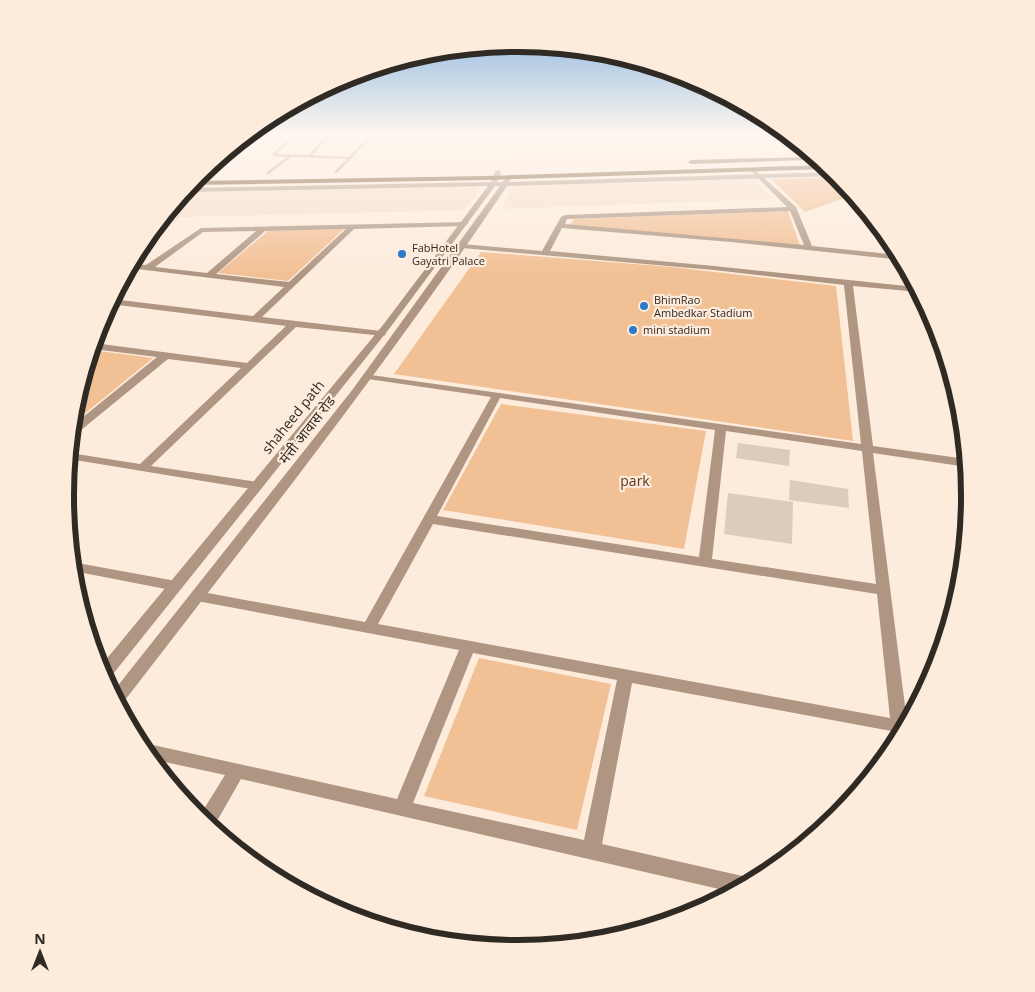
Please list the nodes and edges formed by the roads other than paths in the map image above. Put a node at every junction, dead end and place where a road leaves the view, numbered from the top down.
1 (344, 181) edge
2 (496, 181) edge
3 (498, 181) edge
4 (763, 181) edge
5 (202, 184) edge
6 (227, 186) junction
7 (198, 189) edge
8 (793, 209) junction
9 (464, 224) junction
10 (353, 226) junction
11 (560, 226) junction
12 (264, 228) junction
13 (462, 246) junction
14 (809, 249) junction
15 (545, 253) junction
16 (891, 257) edge
17 (138, 267) edge
18 (148, 268) junction
19 (209, 275) junction
20 (425, 276) junction
21 (439, 277) junction
22 (848, 282) junction
23 (291, 285) junction
24 (910, 289) edge
25 (118, 304) edge
26 (255, 319) junction
27 (294, 323) junction
28 (380, 334) junction
29 (100, 347) edge
30 (166, 355) junction
31 (248, 366) junction
32 (368, 376) junction
33 (497, 395) junction
34 (80, 426) edge
35 (721, 428) junction
36 (867, 450) junction
37 (76, 457) edge
38 (959, 462) edge
39 (142, 468) junction
40 (257, 486) junction
41 (429, 519) junction
42 (705, 562) junction
43 (80, 568) edge
44 (176, 586) junction
45 (883, 590) junction
46 (197, 596) junction
47 (369, 628) junction
48 (468, 646) junction
49 (109, 668) edge
50 (626, 675) junction
51 (121, 694) edge
52 (898, 724) edge
53 (894, 730) edge
54 (157, 753) edge
55 (237, 771) junction
56 (402, 808) junction
57 (210, 816) edge
58 (591, 851) junction
59 (734, 883) edge

1 - 6 highway
2 - 9 street, shaheed path
3 - 13 street, मंत्ती आवास रोड
4 - 8 street
5 - 6 highway
6 - 7 street
8 - 11 street
8 - 14 street
9 - 10 street
9 - 20 street, shaheed path
10 - 12 street
10 - 23 street
11 - 14 street
11 - 15 street
12 - 18 street
12 - 19 street
13 - 15 street
13 - 21 street, मंत्ती आवास रोड
14 - 16 street
15 - 22 street
17 - 18 street
18 - 19 street
19 - 23 street
20 - 21 street
20 - 28 street, shaheed path
21 - 32 street, मंत्ती आवास रोड
22 - 24 street
22 - 36 street
23 - 26 street
25 - 26 street
26 - 27 street
27 - 28 street
27 - 31 street
28 - 40 street, shaheed path
29 - 30 street
30 - 31 street
30 - 34 street
31 - 39 street
32 - 33 street
32 - 46 street, मंत्ती आवास रोड
33 - 35 street
33 - 41 street
35 - 36 street
35 - 42 street
36 - 38 street
36 - 45 street
37 - 39 street
39 - 40 street
40 - 44 street, shaheed path
41 - 42 street
41 - 47 street
42 - 45 street
43 - 44 street
44 - 49 street, shaheed path
45 - 52 street
46 - 47 street
46 - 51 street, मंत्ती आवास रोड
47 - 48 street
48 - 50 street
48 - 56 street
50 - 53 street
50 - 58 street
54 - 55 street
55 - 56 street
55 - 57 street
56 - 58 street
58 - 59 street

